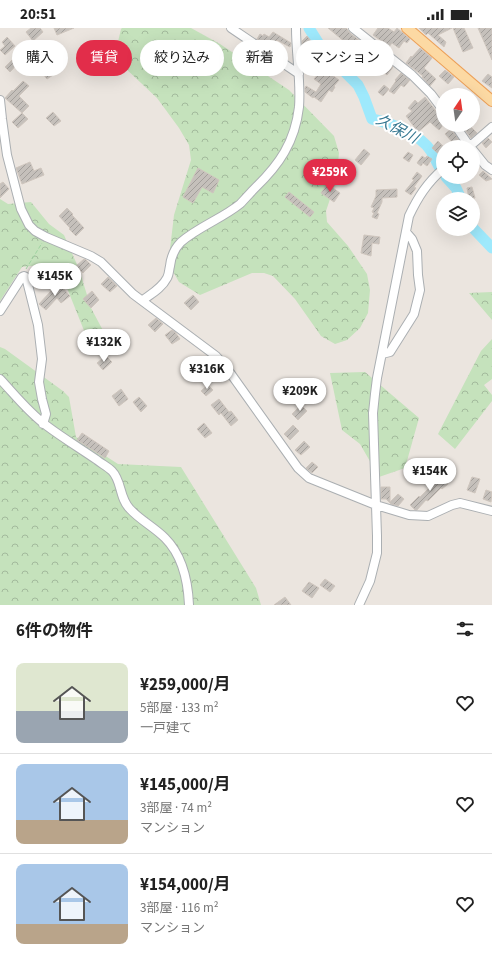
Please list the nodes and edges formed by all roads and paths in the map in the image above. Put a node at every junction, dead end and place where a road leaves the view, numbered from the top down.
1 (230, 28) edge
2 (296, 28) edge
3 (353, 28) edge
4 (407, 28) edge
5 (297, 40) edge
6 (296, 72) edge
7 (299, 76) edge
8 (0, 100) edge
9 (436, 101) edge
10 (492, 101) edge
11 (492, 127) edge
12 (479, 140) edge
13 (480, 159) edge
14 (492, 170) edge
15 (436, 176) edge
16 (406, 232) junction
17 (143, 300) junction
18 (0, 311) edge
19 (382, 354) junction
20 (0, 379) edge
21 (43, 424) junction
22 (376, 505) junction
23 (492, 511) edge
24 (189, 605) edge
25 (359, 605) edge

1 - 6 street
2 - 5 street
3 - 9 street
4 - 10 main road
7 - 17 street
8 - 17 street
11 - 12 street
13 - 14 street
15 - 16 street
16 - 19 street
16 - 19 street
17 - 22 street
18 - 21 street
19 - 22 street
20 - 21 street
21 - 24 street
22 - 23 street
22 - 25 street

